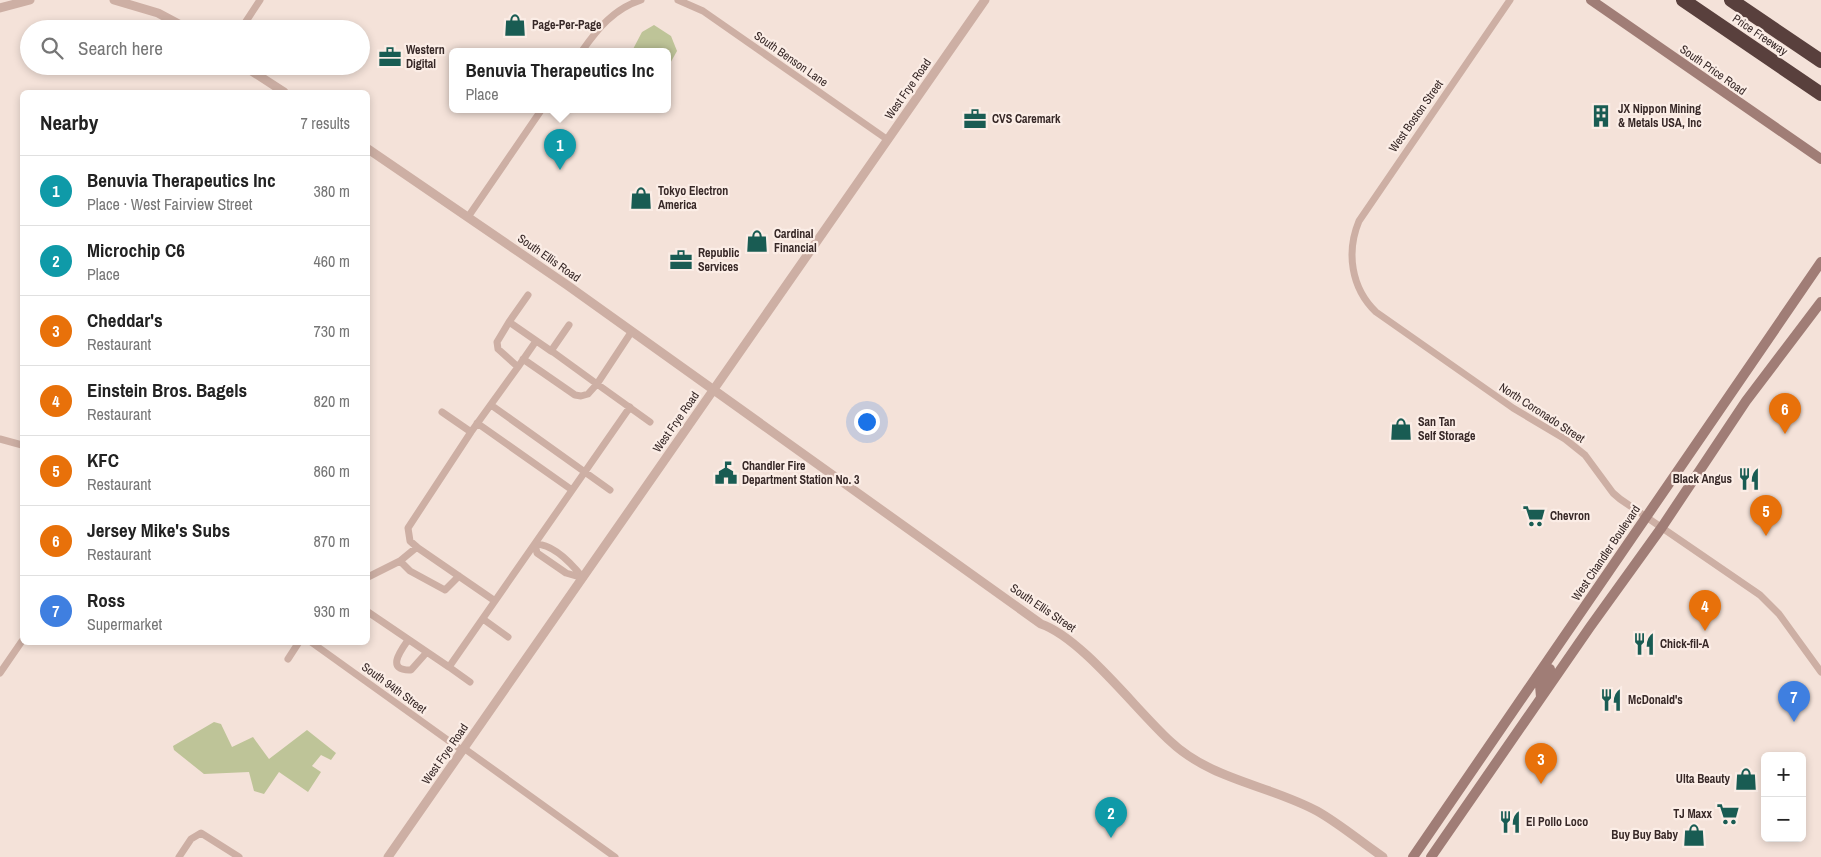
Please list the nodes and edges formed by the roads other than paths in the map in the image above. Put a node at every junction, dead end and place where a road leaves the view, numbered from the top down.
1 (30, 0) edge
2 (114, 0) edge
3 (260, 0) edge
4 (641, 0) edge
5 (678, 0) edge
6 (985, 0) edge
7 (1510, 0) edge
8 (1592, 0) edge
9 (1683, 0) edge
10 (1731, 0) edge
11 (0, 8) edge
12 (171, 20) edge
13 (247, 20) edge
14 (584, 48) edge
15 (1821, 61) edge
16 (258, 75) edge
17 (281, 90) edge
18 (1821, 94) edge
19 (539, 113) edge
20 (888, 140) junction
21 (370, 150) edge
22 (1821, 159) edge
23 (468, 217) junction
24 (1351, 250) joint
25 (1821, 262) edge
26 (528, 295) dead end
27 (1821, 302) edge
28 (509, 322) junction
29 (569, 325) dead end
30 (632, 331) junction
31 (536, 341) junction
32 (551, 351) junction
33 (523, 359) junction
34 (518, 367) junction
35 (597, 384) junction
36 (713, 390) junction
37 (490, 405) junction
38 (630, 408) junction
39 (442, 412) dead end
40 (650, 422) dead end
41 (477, 423) junction
42 (471, 432) junction
43 (0, 439) edge
44 (20, 445) edge
45 (585, 472) junction
46 (572, 490) junction
47 (610, 490) dead end
48 (1646, 517) junction
49 (1662, 527) junction
50 (534, 544) junction
51 (417, 547) junction
52 (400, 561) junction
53 (370, 576) edge
54 (459, 576) junction
55 (583, 578) junction
56 (495, 601) junction
57 (370, 613) edge
58 (483, 619) junction
59 (508, 637) dead end
60 (408, 640) junction
61 (1560, 642) junction
62 (20, 644) edge
63 (297, 645) edge
64 (315, 645) edge
65 (427, 652) junction
66 (288, 659) dead end
67 (449, 667) junction
68 (1821, 672) edge
69 (0, 673) edge
70 (470, 682) dead end
71 (1541, 697) junction
72 (464, 750) junction
73 (179, 857) edge
74 (240, 857) edge
75 (388, 857) edge
76 (615, 857) edge
77 (1383, 857) edge
78 (1412, 857) edge
79 (1431, 857) edge

1 - 11 street
2 - 12 street
3 - 13 street
4 - 14 street
5 - 20 street, South Benson Lane
6 - 20 street, West Frye Road
7 - 24 street, West Boston Street
8 - 22 main road, South Price Road
9 - 18 highway, Price Freeway
10 - 15 highway, Price Freeway
16 - 17 street
19 - 23 street
20 - 36 street, West Frye Road
21 - 23 street, South Ellis Road
23 - 30 street, South Ellis Road
24 - 48 street, North Coronado Street
25 - 48 main road, West Chandler Boulevard
26 - 28 street
27 - 49 main road
28 - 31 street
28 - 34 street
29 - 32 street
30 - 35 street
30 - 36 street, South Ellis Road
31 - 32 street
31 - 33 street
32 - 35 street
33 - 34 street
33 - 35 street
34 - 37 street
35 - 38 street
36 - 55 street, West Frye Road
36 - 77 street, South Ellis Street
37 - 41 street
37 - 45 street
38 - 40 street
38 - 45 street
39 - 42 street
41 - 42 street
41 - 46 street
42 - 51 street
43 - 44 street
45 - 46 street
45 - 47 street
46 - 50 street
48 - 49 street, North Coronado Street
48 - 61 main road, West Chandler Boulevard
49 - 68 street, North Coronado Street
49 - 71 main road
50 - 55 street
50 - 55 street
50 - 56 street
51 - 52 street
51 - 54 street
52 - 53 street
52 - 54 street
54 - 56 street
55 - 72 street, West Frye Road
56 - 58 street
57 - 60 street
58 - 59 street
58 - 67 street
60 - 65 street
60 - 65 street
61 - 71 main road
61 - 78 main road, West Chandler Boulevard
62 - 69 street
63 - 66 street
64 - 72 street, South 94th Street
65 - 67 street
67 - 70 street
71 - 79 main road
72 - 75 street, West Frye Road
72 - 76 street, South 94th Street
73 - 74 street

